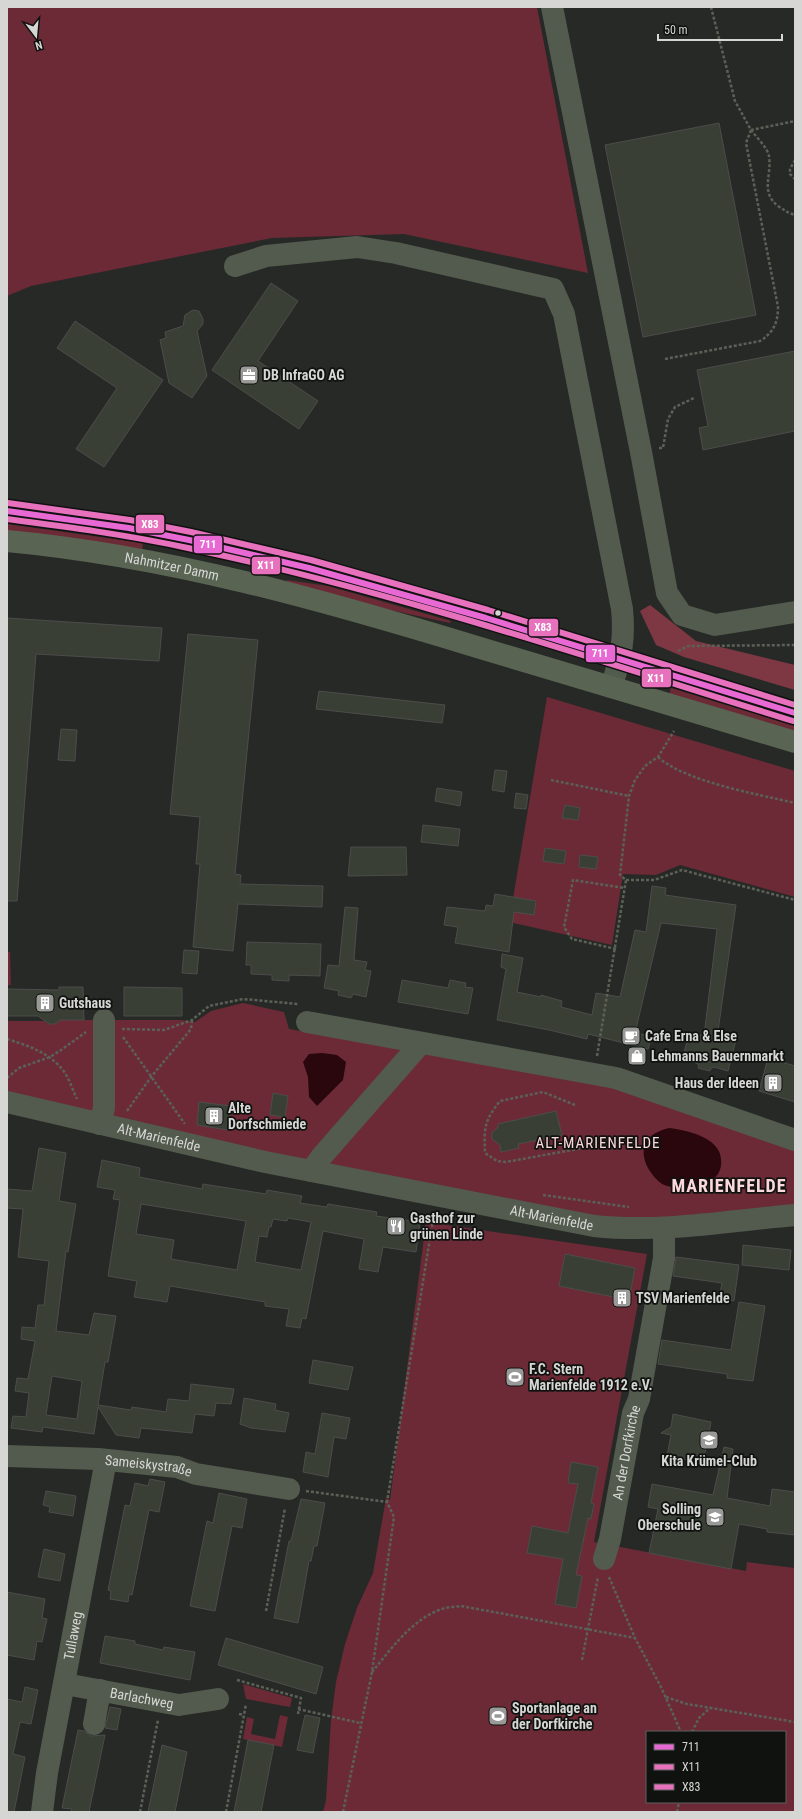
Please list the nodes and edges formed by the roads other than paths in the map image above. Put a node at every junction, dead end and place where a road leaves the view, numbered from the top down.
1 (552, 7) edge
2 (235, 266) dead end
3 (7, 511) edge
4 (7, 541) edge
5 (795, 612) edge
6 (621, 658) junction
7 (611, 687) junction
8 (795, 713) edge
9 (795, 742) edge
10 (305, 1014) road end
11 (104, 1023) road end
12 (421, 1043) junction
13 (7, 1102) edge
14 (100, 1124) junction
15 (795, 1140) edge
16 (312, 1171) junction
17 (795, 1215) edge
18 (664, 1228) junction
19 (7, 1456) edge
20 (106, 1460) junction
21 (289, 1489) road end
22 (604, 1559) road end
23 (65, 1684) junction
24 (100, 1690) junction
25 (218, 1699) dead end
26 (94, 1724) dead end
27 (42, 1812) edge

1 - 5 street
2 - 6 street
3 - 6 main road, Nahmitzer Damm
4 - 7 main road, Nahmitzer Damm
6 - 7 street
6 - 8 main road, Nahmitzer Damm
7 - 9 main road, Nahmitzer Damm
10 - 12 street
11 - 14 street
12 - 15 street
12 - 16 street
13 - 14 street, Alt-Marienfelde
14 - 16 street, Alt-Marienfelde
16 - 18 street, Alt-Marienfelde
17 - 18 street, Alt-Marienfelde
18 - 22 street, An der Dorfkirche
19 - 20 street, Sameiskystraße
20 - 21 street, Sameiskystraße
20 - 23 street, Tullaweg
23 - 24 street, Barlachweg
23 - 27 street, Tullaweg
24 - 25 street, Barlachweg
24 - 26 street

